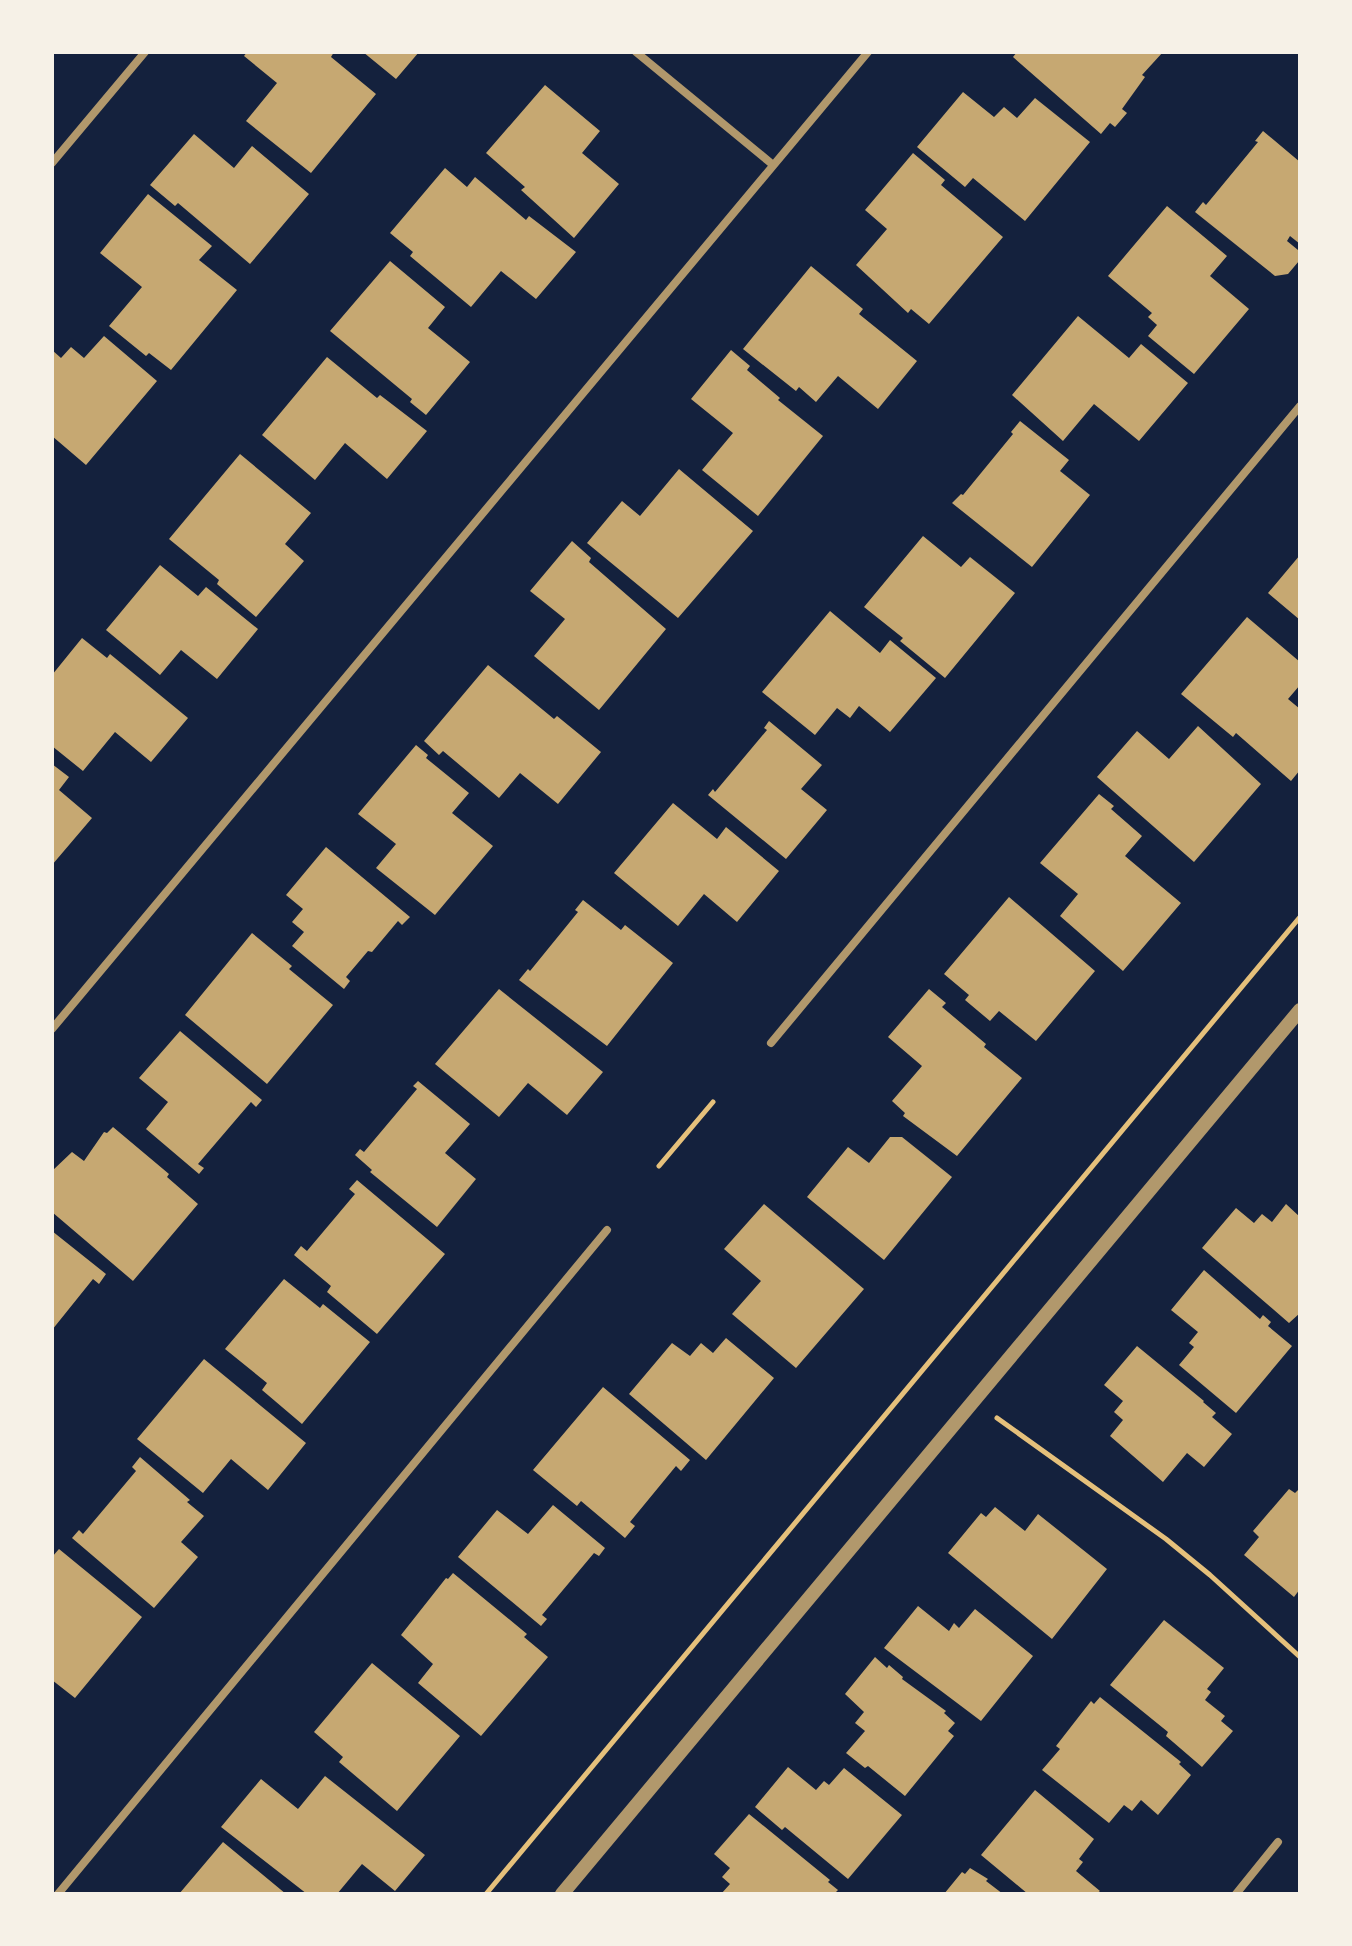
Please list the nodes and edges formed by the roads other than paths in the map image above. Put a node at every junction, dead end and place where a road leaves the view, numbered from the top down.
1 (145, 52) edge
2 (636, 52) edge
3 (868, 52) edge
4 (52, 163) edge
5 (772, 164) junction
6 (1300, 406) edge
7 (1300, 1010) edge
8 (52, 1029) edge
9 (771, 1043) dead end
10 (607, 1230) dead end
11 (1278, 1842) dead end
12 (58, 1894) edge
13 (562, 1894) edge
14 (1236, 1894) edge

1 - 4 street
2 - 5 street
3 - 5 street
5 - 8 street
6 - 9 street
7 - 13 street
10 - 12 street
11 - 14 street

